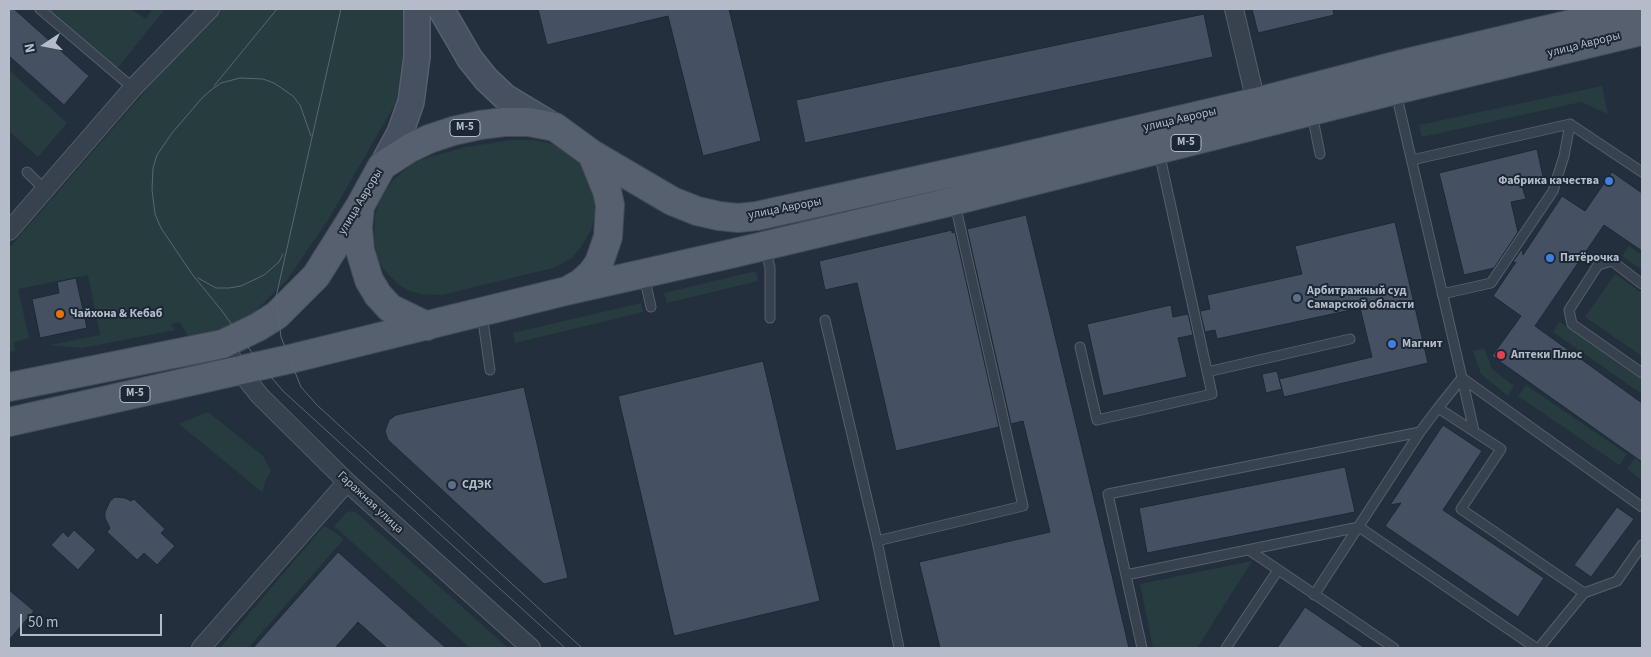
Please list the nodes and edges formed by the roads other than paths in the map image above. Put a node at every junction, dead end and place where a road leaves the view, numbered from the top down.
1 (40, 9) edge
2 (210, 9) edge
3 (416, 9) edge
4 (441, 9) edge
5 (1234, 9) edge
6 (1634, 9) edge
7 (1642, 31) edge
8 (133, 88) junction
9 (1396, 90) junction
10 (1256, 102) junction
11 (1311, 112) junction
12 (1570, 124) junction
13 (555, 127) junction
14 (1158, 150) junction
15 (592, 154) junction
16 (1320, 154) dead end
17 (1412, 160) junction
18 (382, 166) junction
19 (28, 172) dead end
20 (1642, 172) edge
21 (45, 190) junction
22 (954, 201) junction
23 (360, 206) junction
24 (9, 231) edge
25 (765, 246) junction
26 (643, 273) junction
27 (1642, 284) edge
28 (566, 291) junction
29 (1442, 294) junction
30 (651, 307) dead end
31 (482, 312) junction
32 (770, 318) dead end
33 (825, 320) dead end
34 (427, 326) junction
35 (1350, 339) dead end
36 (224, 344) junction
37 (1080, 346) dead end
38 (238, 370) junction
39 (490, 370) dead end
40 (1208, 372) junction
41 (1642, 373) edge
42 (1462, 378) junction
43 (9, 387) edge
44 (1438, 408) junction
45 (9, 422) edge
46 (1474, 431) junction
47 (1420, 432) junction
48 (347, 482) junction
49 (1642, 507) edge
50 (1359, 527) junction
51 (876, 541) junction
52 (1642, 545) edge
53 (1249, 550) junction
54 (1278, 570) junction
55 (1126, 575) junction
56 (1584, 593) junction
57 (1314, 595) junction
58 (201, 648) edge
59 (531, 648) edge
60 (899, 648) edge
61 (1142, 648) edge
62 (1226, 648) edge
63 (1394, 648) edge
64 (1537, 648) edge

1 - 8 lane
2 - 8 street
3 - 18 main road
4 - 13 main road
5 - 10 street
6 - 10 main road, улица Авроры / М-5
7 - 9 main road, улица Авроры / М-5
8 - 21 street
9 - 11 main road, улица Авроры / М-5
9 - 17 lane
10 - 15 main road, улица Авроры / М-5
11 - 14 main road, улица Авроры / М-5
11 - 16 lane
12 - 17 lane
12 - 20 lane
12 - 29 lane
13 - 15 main road, улица Авроры / М-5
13 - 18 main road, улица Авроры / М-5
14 - 22 main road, улица Авроры / М-5
14 - 40 lane
15 - 28 main road
17 - 29 lane
18 - 23 main road, улица Авроры / М-5
19 - 21 lane
21 - 24 street
22 - 25 main road, улица Авроры / М-5
22 - 51 lane
23 - 34 main road
23 - 36 main road, улица Авроры / М-5
25 - 26 main road, улица Авроры / М-5
25 - 32 lane
26 - 28 main road, улица Авроры / М-5
26 - 30 lane
27 - 41 lane
28 - 31 main road, улица Авроры / М-5
29 - 42 lane
31 - 34 main road, улица Авроры / М-5
31 - 39 lane
33 - 51 lane
34 - 38 main road, улица Авроры / М-5
35 - 40 lane
36 - 38 street, Гаражная улица
36 - 43 main road, улица Авроры / М-5
37 - 40 lane
38 - 45 main road, улица Авроры / М-5
38 - 48 street, Гаражная улица
42 - 44 lane
42 - 46 lane
42 - 49 lane
44 - 46 lane
44 - 47 lane
46 - 56 lane
47 - 50 lane
47 - 55 lane
48 - 58 street
48 - 59 street, Гаражная улица
50 - 53 lane
50 - 57 lane
50 - 64 lane
51 - 60 lane
52 - 56 lane
53 - 54 lane
53 - 55 lane
54 - 57 lane
54 - 62 lane
55 - 61 lane
56 - 64 lane
57 - 63 lane

